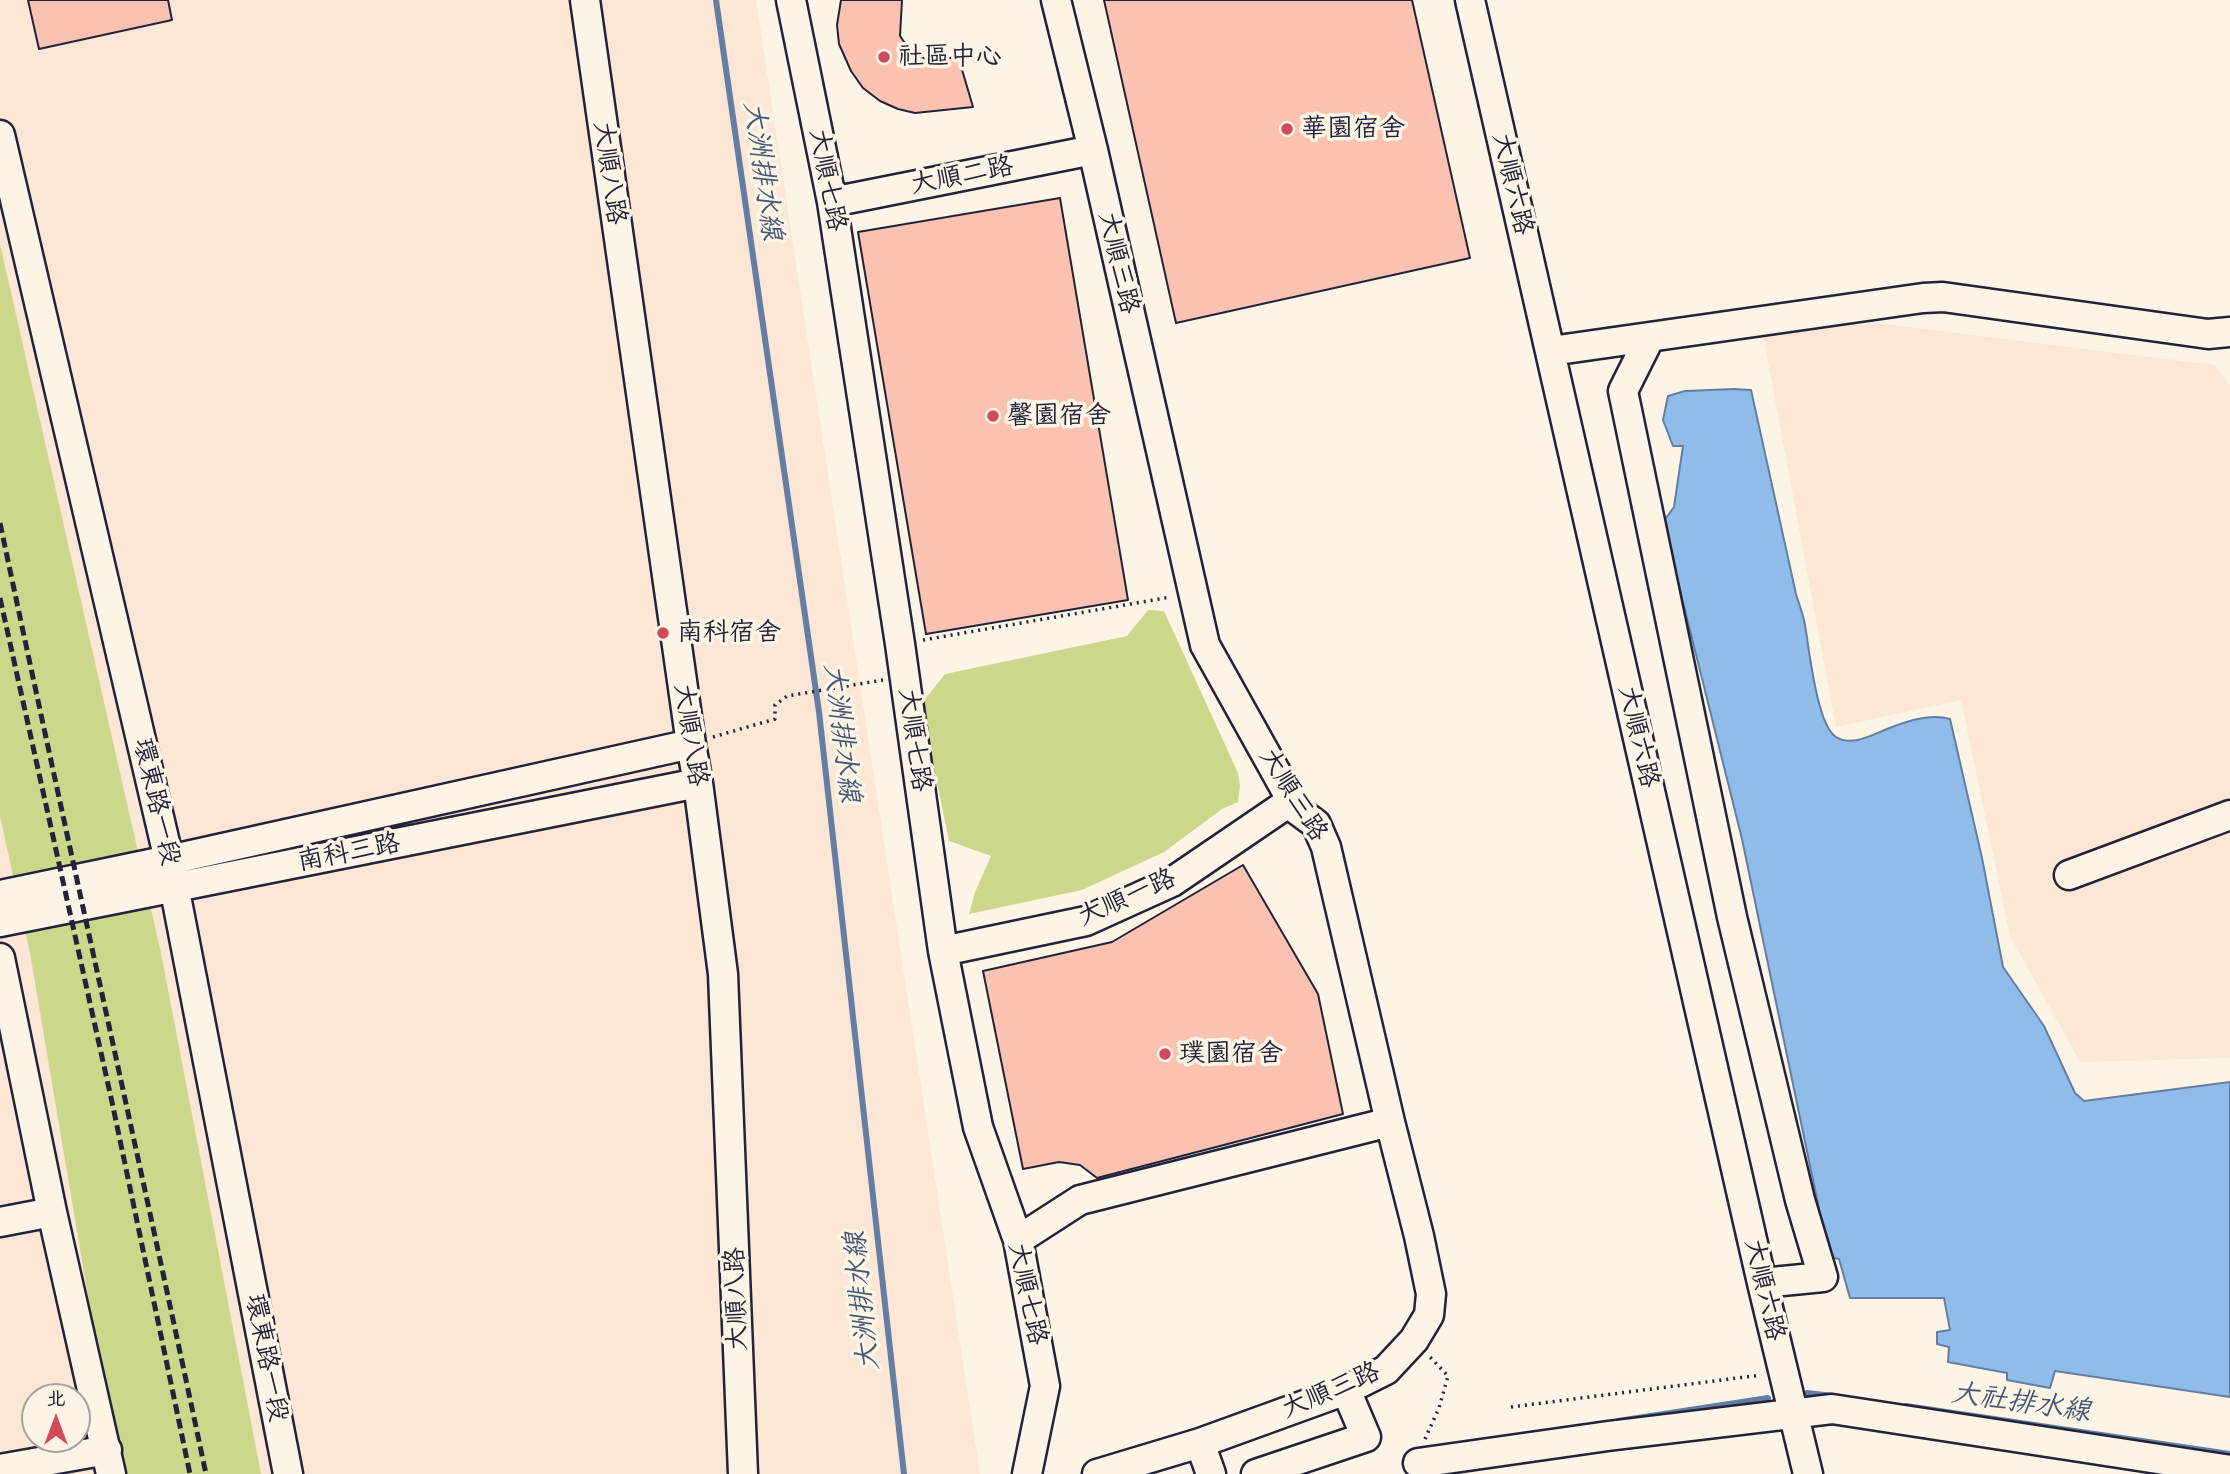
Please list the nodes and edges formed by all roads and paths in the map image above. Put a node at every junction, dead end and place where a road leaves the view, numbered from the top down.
1 (584, 0) edge
2 (791, 0) edge
3 (1056, 0) edge
4 (1470, 0) edge
5 (0, 135) edge
6 (1093, 150) junction
7 (832, 202) junction
8 (2230, 332) edge
9 (1650, 337) junction
10 (1551, 351) junction
11 (1194, 593) junction
12 (901, 644) junction
13 (885, 680) dead end
14 (691, 744) junction
15 (698, 783) junction
16 (1291, 801) junction
17 (2230, 815) edge
18 (169, 860) junction
19 (2068, 875) dead end
20 (175, 888) junction
21 (0, 895) edge
22 (0, 922) edge
23 (943, 951) junction
24 (0, 958) edge
25 (6, 1016) edge
26 (1390, 1122) junction
27 (52, 1212) junction
28 (0, 1222) edge
29 (1018, 1240) junction
30 (1762, 1283) junction
31 (1414, 1340) junction
32 (1784, 1372) junction
33 (1346, 1390) junction
34 (1511, 1407) dead end
35 (1793, 1413) junction
36 (1200, 1443) junction
37 (109, 1462) edge
38 (1418, 1463) joint
39 (0, 1469) edge
40 (2230, 1470) edge
41 (288, 1474) edge
42 (743, 1474) edge
43 (1027, 1474) edge
44 (1097, 1474) edge
45 (1211, 1474) edge
46 (1256, 1474) edge
47 (1808, 1474) edge

1 - 14 street, 大順八路
2 - 7 street, 大順七路
3 - 6 street, 大順三路
4 - 10 street, 大順六路
5 - 18 street, 環東路一段
6 - 7 street, 大順二路
6 - 11 street, 大順三路
7 - 12 street, 大順七路
8 - 9 street
9 - 10 street
9 - 30 street
10 - 30 street, 大順六路
11 - 12 path
11 - 16 street, 大順三路
12 - 23 street, 大順七路
13 - 14 path
14 - 15 street, 大順八路
14 - 18 street, 南科三路
15 - 20 street, 南科三路
15 - 42 street, 大順八路
16 - 23 street, 大順一路
16 - 26 street, 大順三路
17 - 19 street
18 - 20 street, 環東路一段
18 - 21 street, 南科三路
20 - 22 street, 南科三路
20 - 41 street, 環東路一段
23 - 29 street, 大順七路
24 - 25 street
25 - 27 street
26 - 29 street
26 - 31 street, 大順三路
27 - 28 street
27 - 37 street
29 - 43 street, 大順七路
30 - 32 street, 大順六路
31 - 33 street, 大順三路
31 - 38 path
32 - 34 path
32 - 35 street, 大順六路
33 - 36 street, 大順三路
33 - 46 street
35 - 38 street
35 - 40 street
35 - 47 street, 大順六路
36 - 44 street, 大順三路
36 - 45 street
37 - 39 street

